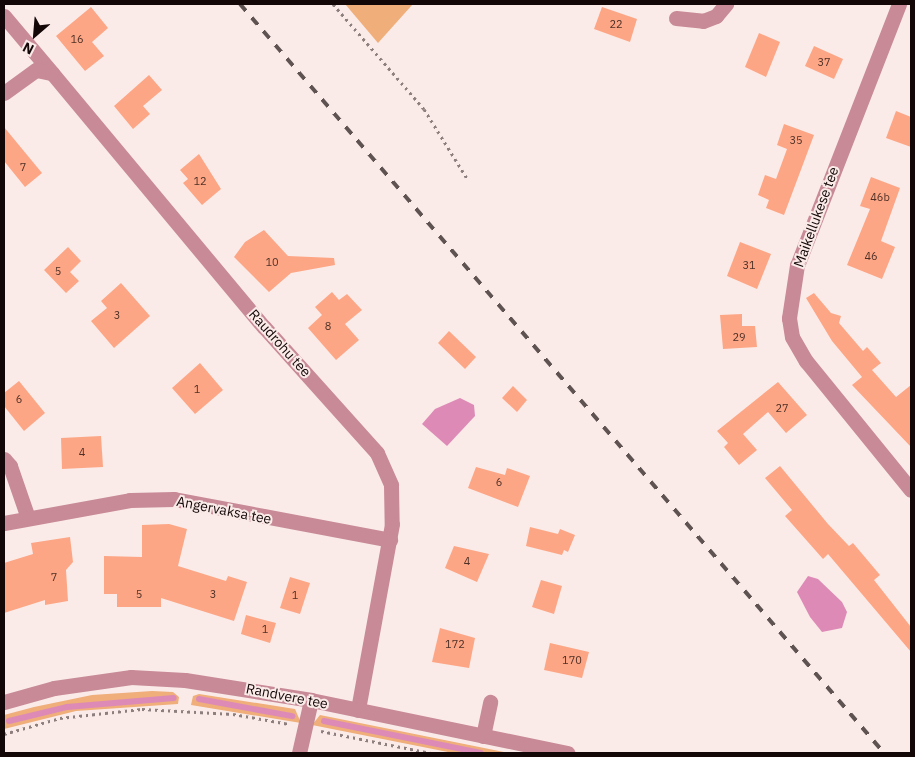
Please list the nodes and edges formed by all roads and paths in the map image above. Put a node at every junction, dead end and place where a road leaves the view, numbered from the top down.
1 (333, 4) edge
2 (726, 4) edge
3 (899, 4) edge
4 (4, 16) edge
5 (676, 18) dead end
6 (52, 74) junction
7 (4, 93) edge
8 (468, 180) dead end
9 (4, 459) edge
10 (911, 490) edge
11 (28, 518) junction
12 (4, 523) edge
13 (390, 540) junction
14 (311, 700) junction
15 (4, 702) edge
16 (490, 702) dead end
17 (358, 710) junction
18 (294, 726) dead end
19 (313, 729) dead end
20 (4, 734) edge
21 (483, 736) junction
22 (534, 750) edge
23 (299, 753) edge
24 (431, 753) edge
25 (568, 753) edge

1 - 8 path
2 - 5 street
3 - 10 street, Maikellukese tee
4 - 6 street, Raudrohu tee
6 - 7 street
6 - 13 street, Raudrohu tee
9 - 11 street
11 - 12 street, Angervaksa tee
11 - 13 street, Angervaksa tee
13 - 17 street, Raudrohu tee
14 - 15 street, Randvere tee
14 - 17 street, Randvere tee
14 - 23 street
16 - 21 street
17 - 21 street, Randvere tee
18 - 20 path
19 - 24 path
21 - 22 street, Randvere tee
22 - 25 street, Randvere tee

